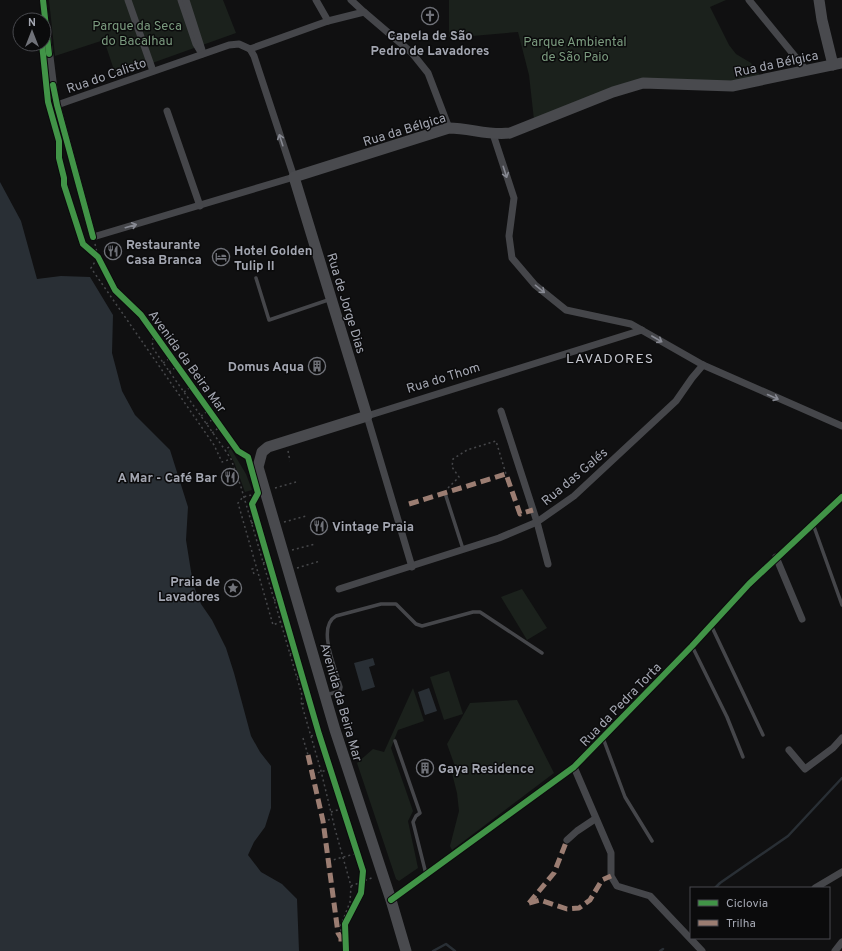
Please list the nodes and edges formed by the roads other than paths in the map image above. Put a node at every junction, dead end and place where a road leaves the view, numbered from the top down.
1 (43, 0) edge
2 (128, 0) edge
3 (181, 0) edge
4 (186, 0) edge
5 (316, 0) edge
6 (351, 0) edge
7 (749, 0) edge
8 (819, 0) edge
9 (364, 12) junction
10 (328, 21) junction
11 (250, 49) junction
12 (202, 54) junction
13 (837, 64) edge
14 (153, 71) junction
15 (807, 71) junction
16 (57, 105) junction
17 (167, 111) dead end
18 (449, 128) junction
19 (494, 134) junction
20 (294, 177) junction
21 (200, 206) junction
22 (256, 278) dead end
23 (332, 299) junction
24 (642, 330) junction
25 (703, 365) junction
26 (501, 411) dead end
27 (367, 416) junction
28 (842, 426) edge
29 (259, 460) joint
30 (445, 493) road end
31 (842, 497) edge
32 (537, 522) junction
33 (813, 523) junction
34 (464, 550) junction
35 (776, 557) junction
36 (548, 564) dead end
37 (412, 567) junction
38 (339, 589) dead end
39 (842, 605) edge
40 (802, 619) dead end
41 (711, 624) junction
42 (692, 646) junction
43 (542, 653) dead end
44 (325, 696) junction
45 (762, 735) dead end
46 (603, 738) junction
47 (842, 738) edge
48 (395, 741) dead end
49 (789, 750) dead end
50 (743, 757) dead end
51 (574, 767) junction
52 (595, 819) junction
53 (567, 840) dead end
54 (652, 841) dead end
55 (842, 872) edge
56 (426, 875) junction
57 (817, 887) edge
58 (392, 900) junction
59 (690, 938) edge
60 (691, 939) edge
61 (842, 942) edge
62 (406, 951) edge
63 (702, 951) edge
64 (835, 951) edge

1 - 16 street
2 - 14 street
3 - 12 street
4 - 12 street
5 - 10 street
6 - 9 street
7 - 15 street
8 - 13 main road
9 - 10 street
9 - 18 street
10 - 11 street
11 - 12 street, Rua do Calisto
20 -> 11 street, Rua de Jorge Dias
12 - 14 street, Rua do Calisto
13 - 15 main road, Rua da Bélgica
14 - 16 street, Rua do Calisto
15 - 19 main road, Rua da Bélgica
16 -> 21 street, Rua da Bélgica
17 - 21 street
18 - 19 main road, Rua da Bélgica
18 - 20 main road, Rua da Bélgica
19 -> 24 street
20 - 21 street, Rua da Bélgica
20 - 23 main road, Rua de Jorge Dias
22 - 23 lane
23 - 27 main road, Rua de Jorge Dias
24 -> 25 street
24 - 27 street, Rua do Thom
25 -> 28 street
25 - 32 street, Rua das Galés
26 - 32 street
27 - 29 main road, Rua do Thom
27 - 37 street, Rua de Jorge Dias
29 - 44 main road, Avenida da Beira Mar
30 - 34 lane
31 - 33 street, Rua da Pedra Torta
32 - 34 street, Rua das Galés
32 - 36 street
33 - 35 street, Rua da Pedra Torta
33 - 39 lane
34 - 37 street, Rua das Galés
35 - 40 street
35 - 41 street, Rua da Pedra Torta
37 - 38 street, Rua das Galés
41 - 42 street, Rua da Pedra Torta
41 - 45 lane
42 - 46 street, Rua da Pedra Torta
42 - 50 lane
43 - 44 lane
44 - 58 main road, Avenida da Beira Mar
46 - 51 street, Rua da Pedra Torta
46 - 54 lane
47 - 49 street
48 - 56 lane
51 - 52 street
51 - 56 street, Rua da Pedra Torta
52 - 53 street
52 - 59 street
55 - 57 street
56 - 58 street, Rua da Pedra Torta
58 - 62 main road, Avenida da Beira Mar
60 - 63 street
61 - 64 street

